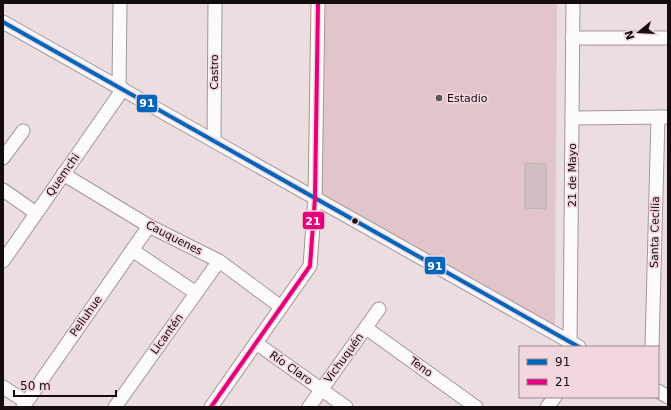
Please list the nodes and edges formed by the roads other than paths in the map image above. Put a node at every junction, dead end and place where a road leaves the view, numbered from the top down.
1 (120, 3) edge
2 (215, 3) edge
3 (318, 3) edge
4 (573, 3) edge
5 (3, 22) edge
6 (572, 38) junction
7 (668, 38) edge
8 (121, 88) junction
9 (663, 117) edge
10 (572, 118) junction
11 (23, 131) dead end
12 (214, 141) junction
13 (3, 158) edge
14 (63, 174) junction
15 (3, 190) edge
16 (315, 198) junction
17 (36, 213) junction
18 (149, 226) junction
19 (132, 250) junction
20 (3, 261) edge
21 (219, 261) junction
22 (196, 293) junction
23 (281, 307) junction
24 (379, 308) dead end
25 (366, 328) junction
26 (256, 343) junction
27 (573, 345) edge
28 (652, 346) edge
29 (3, 387) edge
30 (322, 390) junction
31 (659, 392) edge
32 (668, 397) edge
33 (554, 398) edge
34 (25, 404) edge
35 (115, 407) edge
36 (211, 407) edge
37 (309, 407) edge
38 (346, 407) edge
39 (476, 407) edge
40 (547, 407) edge

1 - 8 street
2 - 12 street, Castro
3 - 16 street
4 - 6 street, 21 de Mayo
5 - 8 street
6 - 7 street
6 - 10 street, 21 de Mayo
8 - 12 street
8 - 14 street, Quemchi
9 - 10 street
9 - 28 street, Santa Cecilia
10 - 27 street, 21 de Mayo
11 - 13 street
12 - 16 street
14 - 17 street, Quemchi
14 - 18 street, Cauquenes
15 - 17 street
16 - 23 street
16 - 27 street
17 - 20 street, Quemchi
18 - 19 street, Pelluhue
18 - 21 street, Cauquenes
19 - 22 street
19 - 34 street, Pelluhue
21 - 22 street, Licantén
21 - 23 street, Cauquenes
22 - 35 street, Licantén
23 - 26 street
24 - 25 street, Vichuquén
25 - 30 street, Vichuquén
25 - 39 street, Teno
26 - 30 street, Río Claro
26 - 36 street
29 - 34 street
30 - 37 street, Vichuquén
30 - 38 street, Río Claro
31 - 32 street
33 - 40 street

